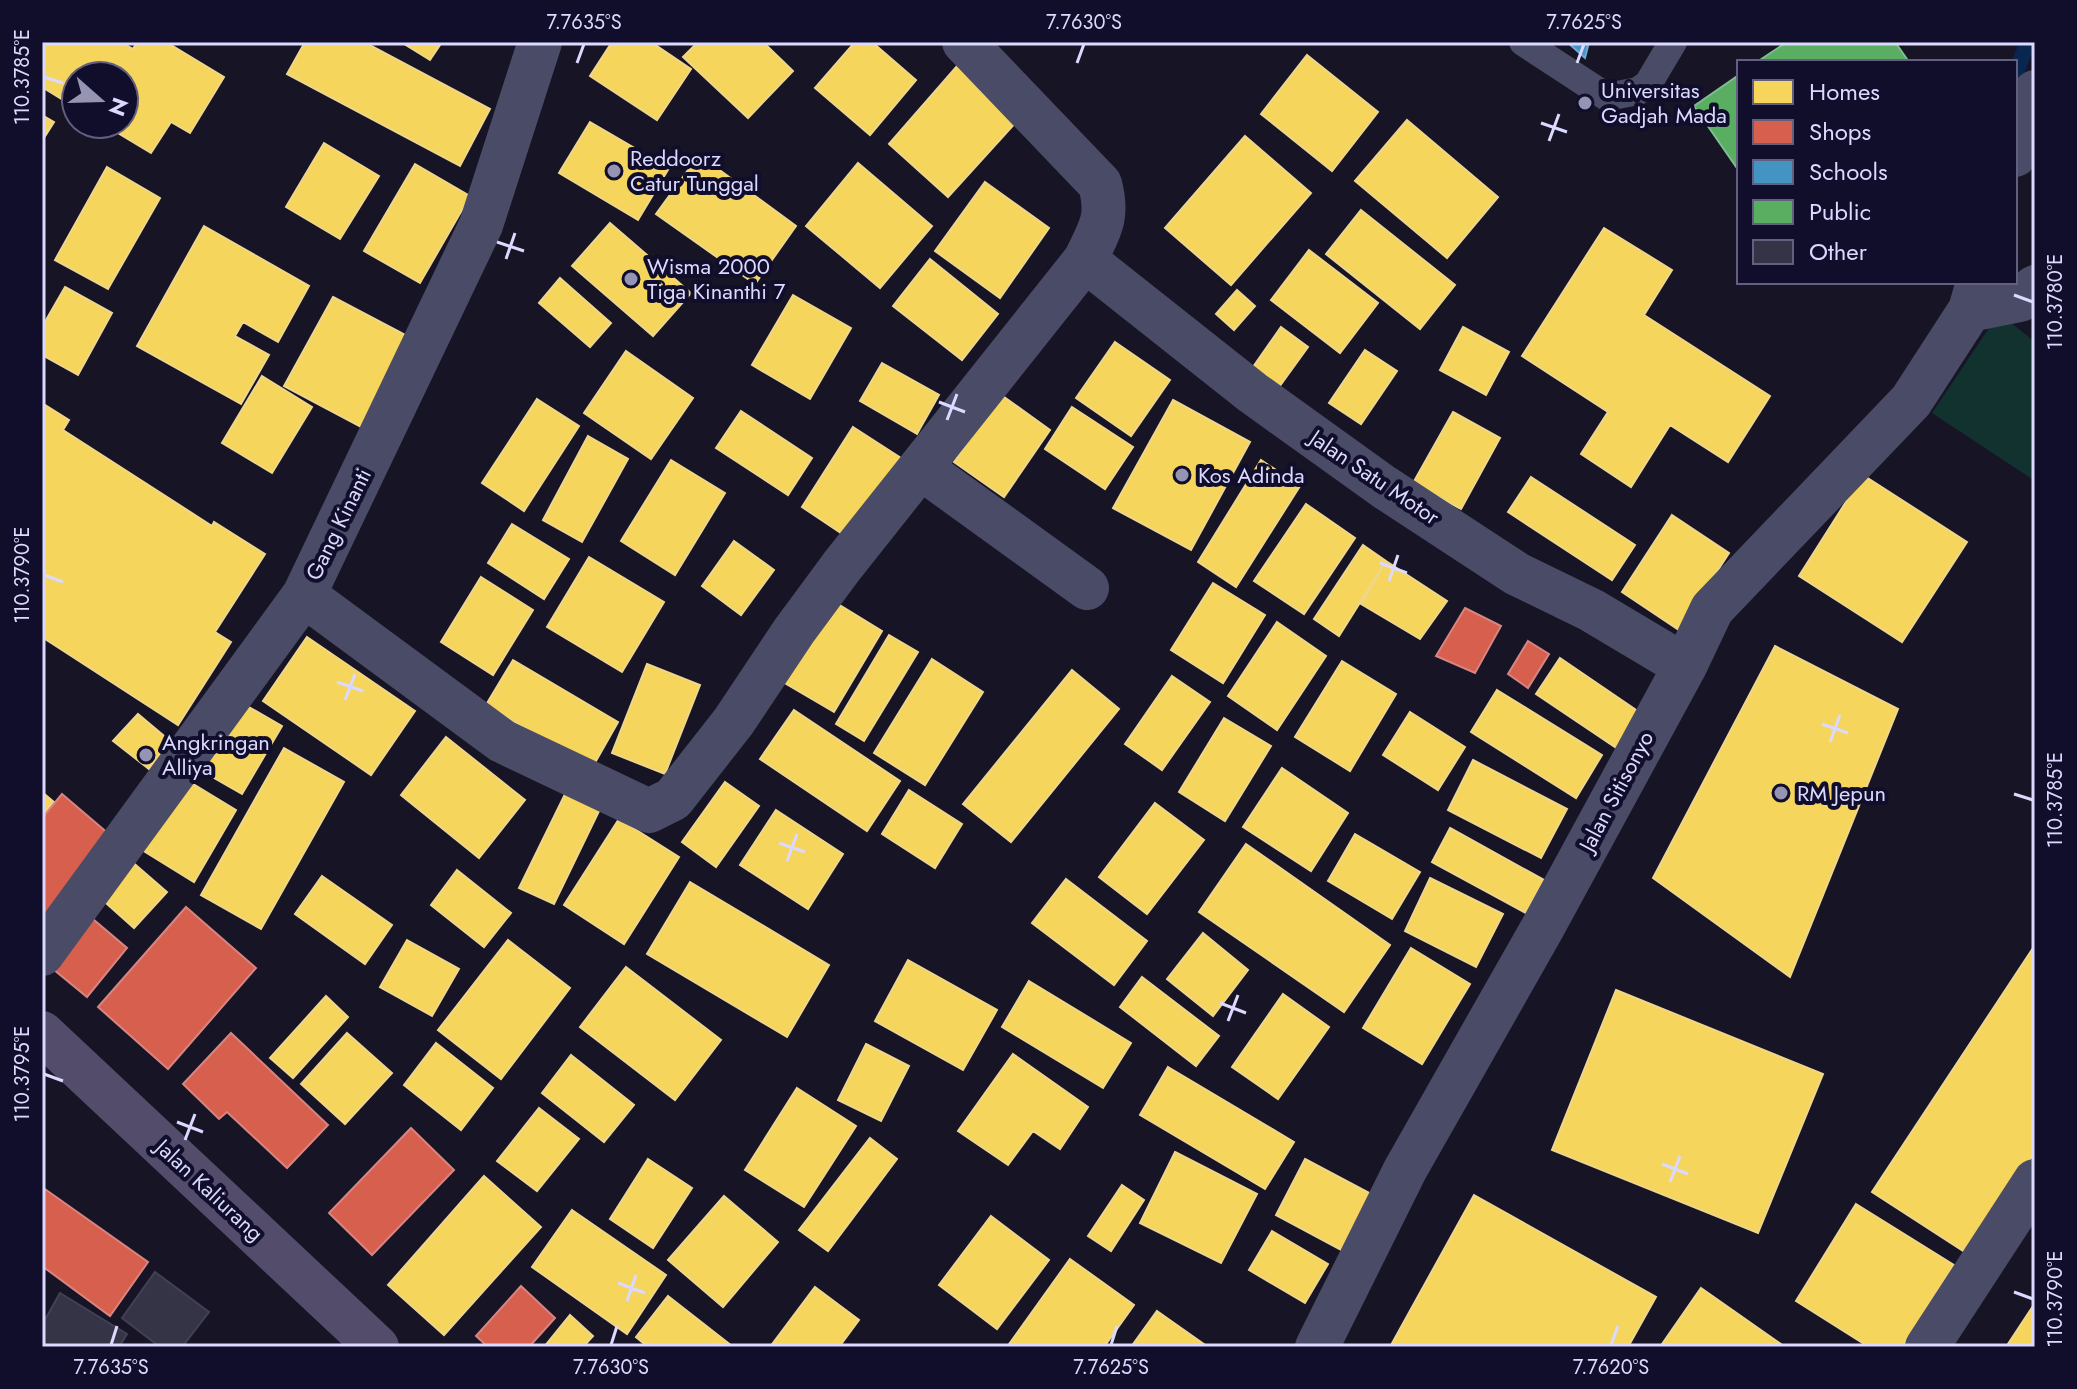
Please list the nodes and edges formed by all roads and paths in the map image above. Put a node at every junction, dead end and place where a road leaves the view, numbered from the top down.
1 (540, 42) edge
2 (964, 42) edge
3 (1523, 42) edge
4 (1673, 42) edge
5 (2035, 92) edge
6 (2017, 149) edge
7 (1085, 260) junction
8 (2035, 287) edge
9 (1974, 296) edge
10 (921, 468) junction
11 (1087, 588) dead end
12 (304, 595) junction
13 (1685, 666) junction
14 (42, 954) edge
15 (42, 1033) edge
16 (2035, 1181) edge
17 (377, 1347) edge
18 (1317, 1347) edge
19 (1927, 1347) edge

1 - 12 street, Gang Kinanti
2 - 7 street
3 - 4 lane
5 - 6 street
7 - 10 street
7 - 13 street, Jalan Satu Motor
8 - 9 street
9 - 13 street, Jalan Sitisonyo
10 - 11 street
10 - 12 street
12 - 14 street, Gang Kinanti
13 - 18 street, Jalan Sitisonyo
15 - 17 main road, Jalan Kaliurang
16 - 19 street

